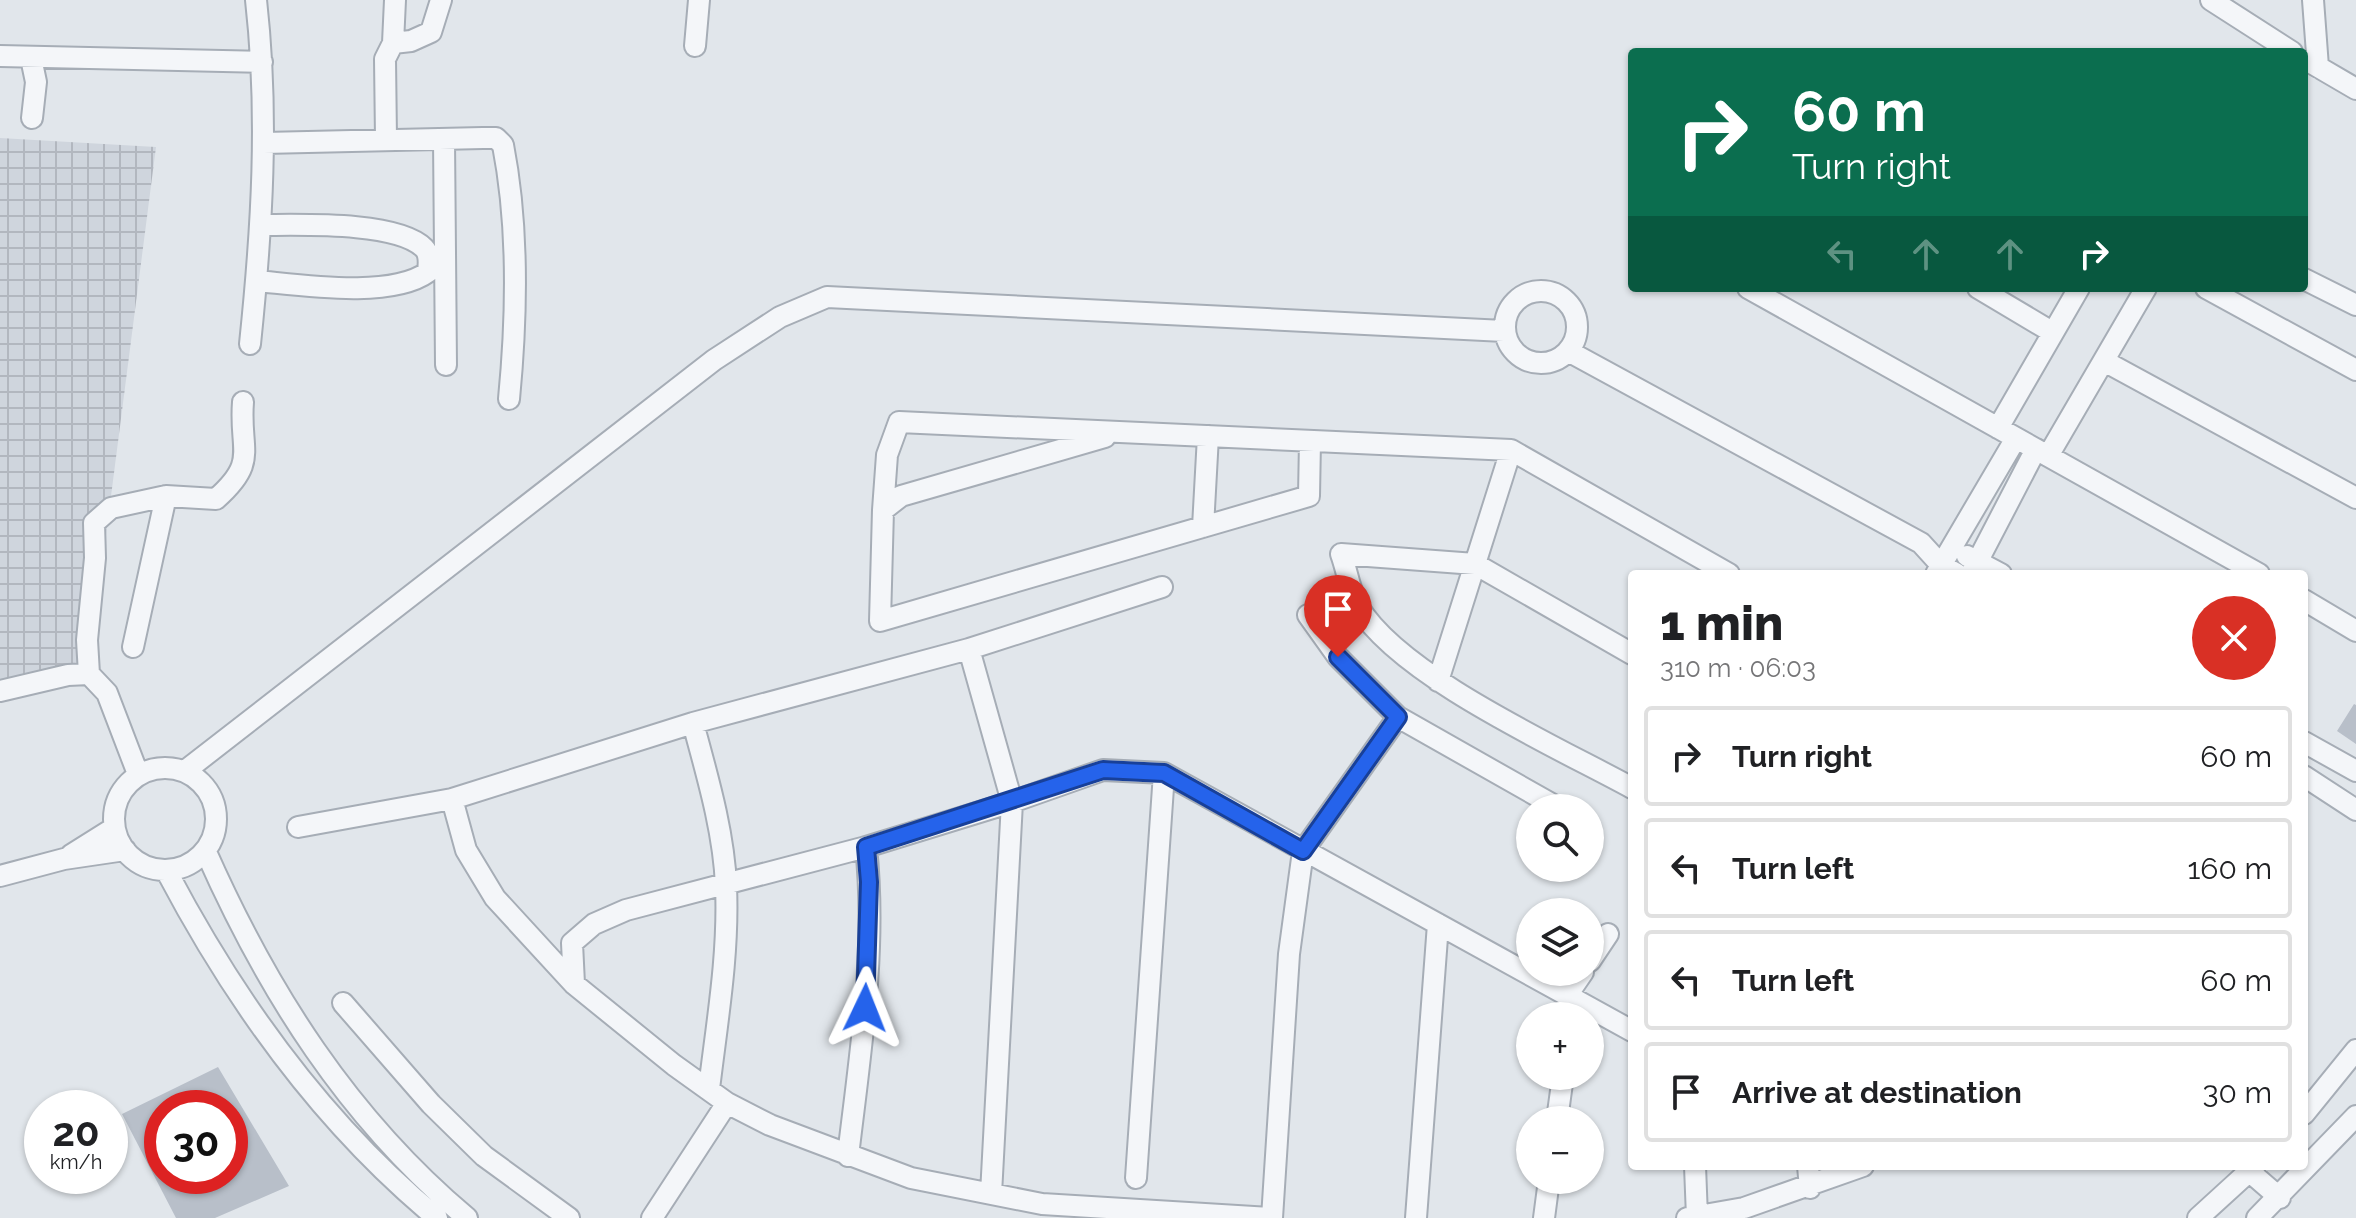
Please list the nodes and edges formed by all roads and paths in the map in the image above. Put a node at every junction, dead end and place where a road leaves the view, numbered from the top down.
1 (256, 0) edge
2 (395, 0) edge
3 (441, 0) edge
4 (699, 0) edge
5 (2211, 0) edge
6 (2313, 0) edge
7 (393, 43) junction
8 (695, 46) dead end
9 (2286, 48) edge
10 (0, 56) edge
11 (31, 58) junction
12 (262, 62) junction
13 (2311, 63) edge
14 (2356, 89) edge
15 (32, 118) dead end
16 (386, 139) junction
17 (444, 139) junction
18 (264, 143) junction
19 (262, 225) junction
20 (257, 281) junction
21 (2308, 281) edge
22 (1755, 292) edge
23 (1985, 292) edge
24 (2077, 292) edge
25 (2144, 292) edge
26 (2213, 292) edge
27 (2356, 305) edge
28 (1504, 331) junction
29 (2052, 332) junction
30 (250, 344) dead end
31 (1568, 351) junction
32 (2104, 361) junction
33 (446, 365) dead end
34 (2356, 370) edge
35 (509, 399) dead end
36 (243, 402) dead end
37 (1121, 432) junction
38 (2007, 433) junction
39 (1208, 436) junction
40 (1310, 441) junction
41 (1511, 450) junction
42 (2042, 452) junction
43 (166, 496) junction
44 (2356, 498) edge
45 (883, 510) junction
46 (1203, 527) junction
47 (1475, 564) junction
48 (1946, 565) edge
49 (1974, 567) edge
50 (1722, 570) edge
51 (2252, 570) edge
52 (1162, 587) dead end
53 (2308, 602) edge
54 (1308, 615) dead end
55 (2356, 631) edge
56 (133, 647) dead end
57 (969, 649) junction
58 (1628, 652) edge
59 (89, 674) junction
60 (1438, 681) junction
61 (0, 691) edge
62 (1398, 717) junction
63 (693, 723) junction
64 (2311, 746) edge
65 (185, 771) junction
66 (2356, 771) edge
67 (1164, 773) junction
68 (138, 774) junction
69 (2308, 779) edge
70 (1628, 786) edge
71 (1534, 794) edge
72 (452, 799) junction
73 (1012, 802) junction
74 (2356, 810) edge
75 (298, 827) dead end
76 (114, 828) junction
77 (866, 847) junction
78 (125, 850) junction
79 (1303, 851) junction
80 (206, 852) junction
81 (64, 859) junction
82 (167, 872) junction
83 (0, 876) edge
84 (726, 882) junction
85 (1438, 924) junction
86 (580, 933) junction
87 (1608, 934) dead end
88 (534, 940) junction
89 (1604, 940) edge
90 (574, 984) junction
91 (1573, 986) edge
92 (1568, 994) junction
93 (343, 1003) dead end
94 (1628, 1029) edge
95 (2356, 1050) edge
96 (709, 1089) junction
97 (727, 1103) junction
98 (2308, 1109) edge
99 (2356, 1116) edge
100 (848, 1156) junction
101 (2308, 1168) edge
102 (1695, 1170) edge
103 (1808, 1170) edge
104 (1853, 1170) edge
105 (2251, 1170) edge
106 (2253, 1170) edge
107 (2306, 1170) edge
108 (1136, 1178) dead end
109 (1810, 1188) junction
110 (991, 1194) junction
111 (1547, 1194) edge
112 (2280, 1198) junction
113 (1130, 1214) edge
114 (1697, 1217) edge
115 (437, 1218) edge
116 (467, 1218) edge
117 (569, 1218) edge
118 (652, 1218) edge
119 (1271, 1218) edge
120 (1416, 1218) edge
121 (1544, 1218) edge
122 (1687, 1218) edge
123 (2198, 1218) edge
124 (2257, 1218) edge

1 - 12 street
2 - 7 street
3 - 7 street
4 - 8 street
5 - 9 street
6 - 13 street
7 - 16 street
10 - 11 street
11 - 12 street
11 - 15 street
12 - 18 street
13 - 14 street
16 - 17 street
16 - 18 street
17 - 33 street
17 - 35 street
18 - 19 street
19 - 20 street
19 - 20 street
20 - 30 street
21 - 27 street
22 - 38 street
23 - 29 street
24 - 29 street
25 - 32 street
26 - 34 street
28 - 31 street
28 - 31 street
28 - 65 street
29 - 38 street
31 - 48 street
32 - 42 street
32 - 44 street
36 - 43 street
37 - 39 street
37 - 45 street
37 - 45 street
38 - 42 street
38 - 48 street
39 - 40 street
39 - 46 street
40 - 41 street
40 - 46 street
41 - 47 street
41 - 50 street
42 - 49 street
42 - 51 street
43 - 56 street
43 - 59 street
45 - 46 street
47 - 58 street
47 - 60 street
47 - 60 street
48 - 49 street
52 - 57 street
53 - 55 street
54 - 62 street
57 - 63 street
57 - 73 street
59 - 61 street
59 - 68 street
60 - 70 street
62 - 71 street
62 - 79 street
63 - 72 street
63 - 84 street
64 - 66 street
65 - 68 street
65 - 80 street
67 - 73 street
67 - 79 street
67 - 108 street
68 - 76 street
69 - 74 street
72 - 75 street
72 - 88 street
73 - 77 street
73 - 110 street
76 - 78 street
76 - 81 street
77 - 84 street
77 - 100 street
78 - 81 street
78 - 82 street
79 - 85 street
79 - 119 street
80 - 82 street
80 - 116 street
81 - 83 street
82 - 115 street
84 - 86 street
84 - 96 street
85 - 92 street
85 - 120 street
86 - 88 street
86 - 90 street
87 - 89 street
88 - 90 street
90 - 96 street
91 - 92 street
92 - 94 street
93 - 117 street
95 - 98 street
96 - 97 street
97 - 100 street
97 - 118 street
99 - 101 street
100 - 110 street
102 - 114 street
103 - 109 street
104 - 109 street
105 - 123 street
106 - 112 street
107 - 112 street
109 - 114 street
110 - 113 street
111 - 121 street
112 - 124 street
113 - 119 street
114 - 122 street

